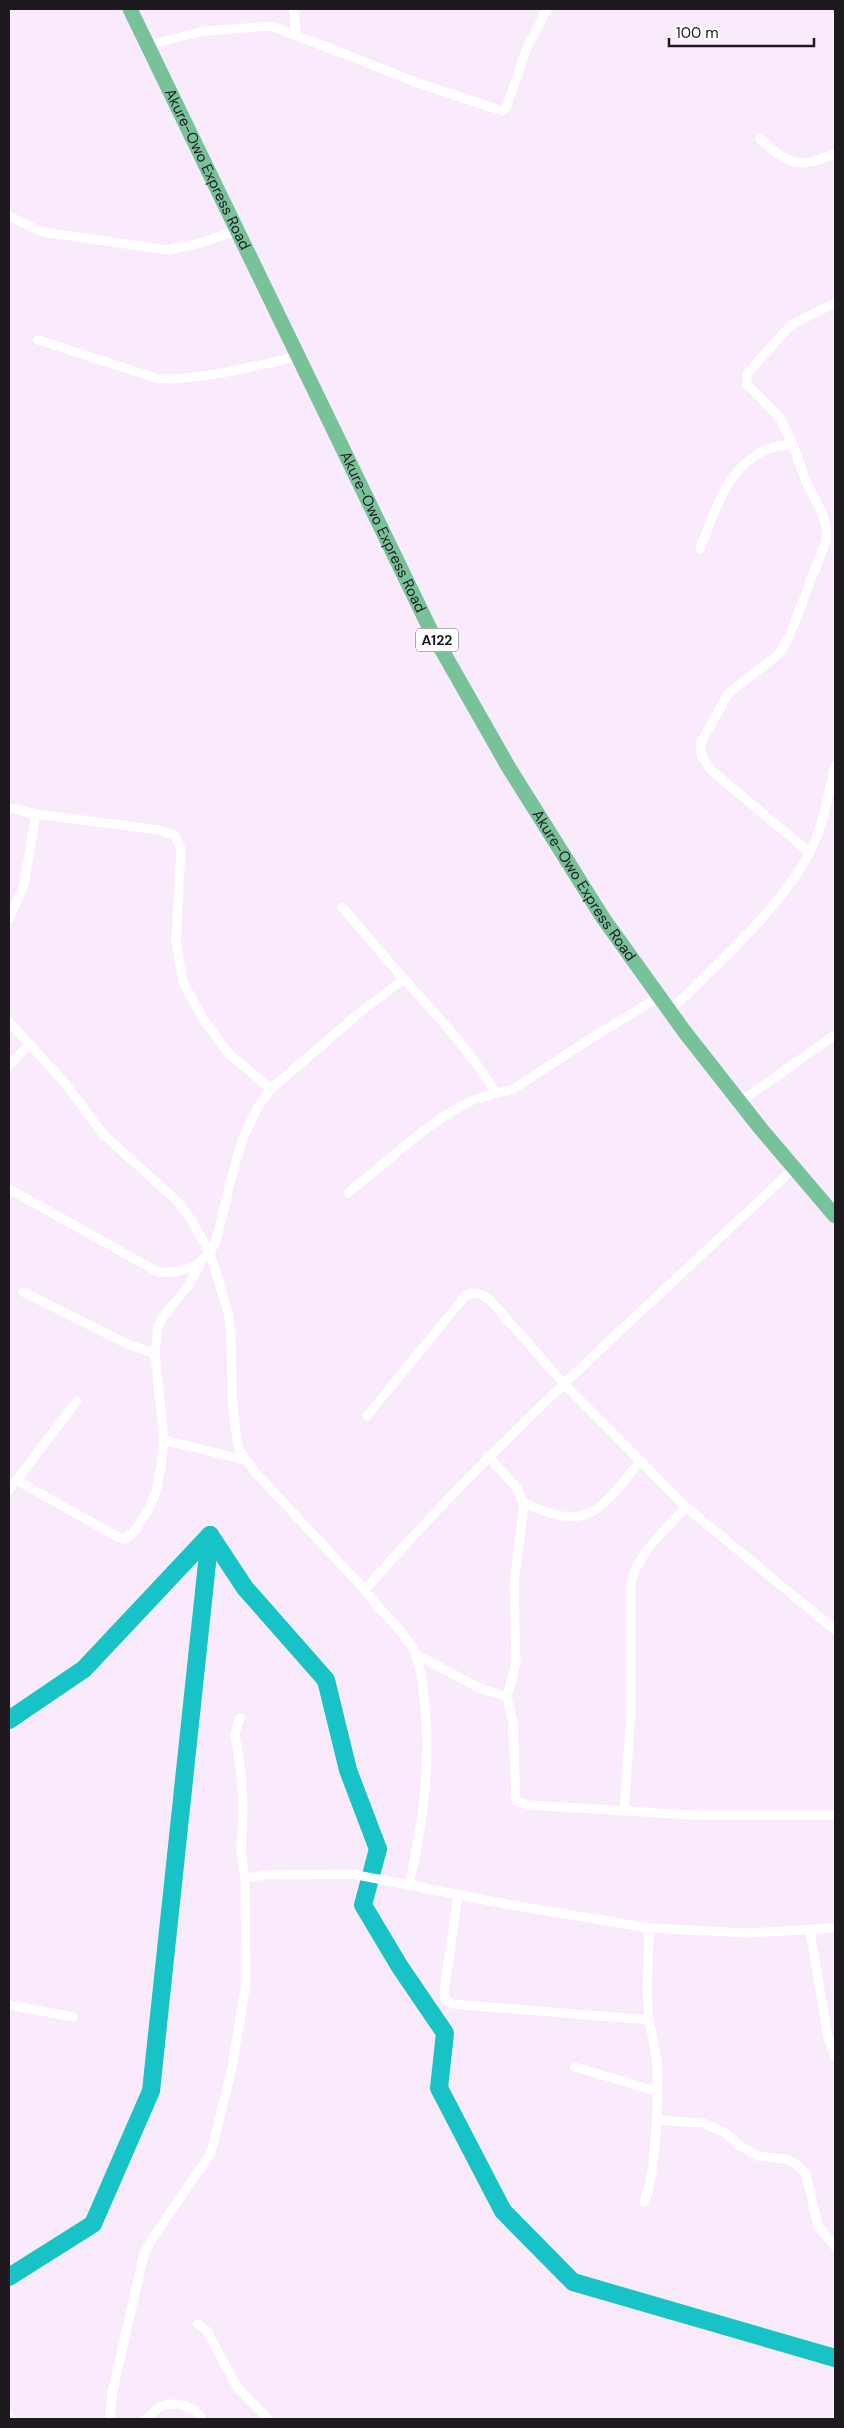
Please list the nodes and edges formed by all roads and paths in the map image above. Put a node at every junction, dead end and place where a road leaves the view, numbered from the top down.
1 (130, 9) edge
2 (294, 9) edge
3 (547, 9) edge
4 (296, 34) junction
5 (148, 45) junction
6 (760, 139) dead end
7 (835, 154) edge
8 (9, 216) edge
9 (239, 230) junction
10 (835, 302) edge
11 (38, 340) dead end
12 (298, 356) junction
13 (793, 445) junction
14 (700, 549) dead end
15 (835, 766) edge
16 (9, 808) edge
17 (36, 814) junction
18 (810, 853) junction
19 (342, 907) dead end
20 (9, 918) edge
21 (404, 979) junction
22 (659, 997) junction
23 (670, 1011) junction
24 (9, 1022) edge
25 (835, 1035) edge
26 (30, 1044) junction
27 (9, 1066) edge
28 (272, 1089) junction
29 (496, 1093) junction
30 (740, 1102) junction
31 (794, 1168) junction
32 (9, 1189) edge
33 (348, 1193) dead end
34 (835, 1216) edge
35 (210, 1253) junction
36 (202, 1261) junction
37 (23, 1292) dead end
38 (154, 1354) junction
39 (564, 1384) junction
40 (77, 1401) dead end
41 (367, 1416) dead end
42 (164, 1440) junction
43 (488, 1456) junction
44 (245, 1460) junction
45 (640, 1462) junction
46 (16, 1480) junction
47 (9, 1490) edge
48 (523, 1502) junction
49 (686, 1507) junction
50 (365, 1590) junction
51 (835, 1630) edge
52 (416, 1654) junction
53 (507, 1697) junction
54 (240, 1718) dead end
55 (624, 1810) junction
56 (835, 1815) edge
57 (244, 1878) junction
58 (409, 1886) junction
59 (458, 1895) junction
60 (650, 1928) junction
61 (835, 1928) edge
62 (810, 1931) junction
63 (9, 2005) edge
64 (73, 2017) dead end
65 (649, 2020) junction
66 (835, 2057) edge
67 (575, 2067) dead end
68 (656, 2092) junction
69 (656, 2120) junction
70 (644, 2202) dead end
71 (835, 2247) edge
72 (198, 2324) dead end
73 (9, 2416) edge
74 (11, 2419) edge
75 (110, 2419) edge
76 (145, 2419) edge
77 (202, 2419) edge
78 (268, 2419) edge

1 - 5 highway, Akure-Owo Express Road / A122
2 - 4 street
3 - 4 street
4 - 5 street
5 - 9 highway, Akure-Owo Express Road / A122
6 - 7 street
8 - 9 street
9 - 12 highway, Akure-Owo Express Road / A122
10 - 13 street
11 - 12 street
12 - 22 highway, Akure-Owo Express Road / A122
13 - 14 street
13 - 18 street
15 - 18 street
16 - 17 street
17 - 20 street
17 - 28 street
18 - 23 street
19 - 21 street
21 - 28 street
21 - 29 street
22 - 23 highway, Akure-Owo Express Road / A122
22 - 29 street
23 - 30 highway, Akure-Owo Express Road / A122
24 - 26 street
25 - 30 street
26 - 27 street
26 - 35 street
28 - 35 street
29 - 33 street
30 - 31 highway, Akure-Owo Express Road / A122
31 - 34 highway, Akure-Owo Express Road / A122
31 - 39 street
32 - 36 street
35 - 36 street
35 - 44 street
36 - 38 street
37 - 38 street
38 - 42 street
39 - 41 street
39 - 43 street
39 - 45 street
40 - 46 street
42 - 44 street
42 - 46 street
43 - 48 street
43 - 50 street
44 - 50 street
45 - 48 street
45 - 49 street
46 - 47 street
48 - 53 street
49 - 51 street
49 - 55 street
50 - 52 street
52 - 53 street
52 - 58 street
53 - 55 street
54 - 57 street
55 - 56 street
57 - 58 street
57 - 75 street
58 - 59 street
59 - 60 street
59 - 65 street
60 - 62 street
60 - 65 street
61 - 62 street
62 - 66 street
63 - 64 street
65 - 68 street
67 - 68 street
68 - 69 street
69 - 70 street
69 - 71 street
72 - 78 street
73 - 74 street
76 - 77 street

